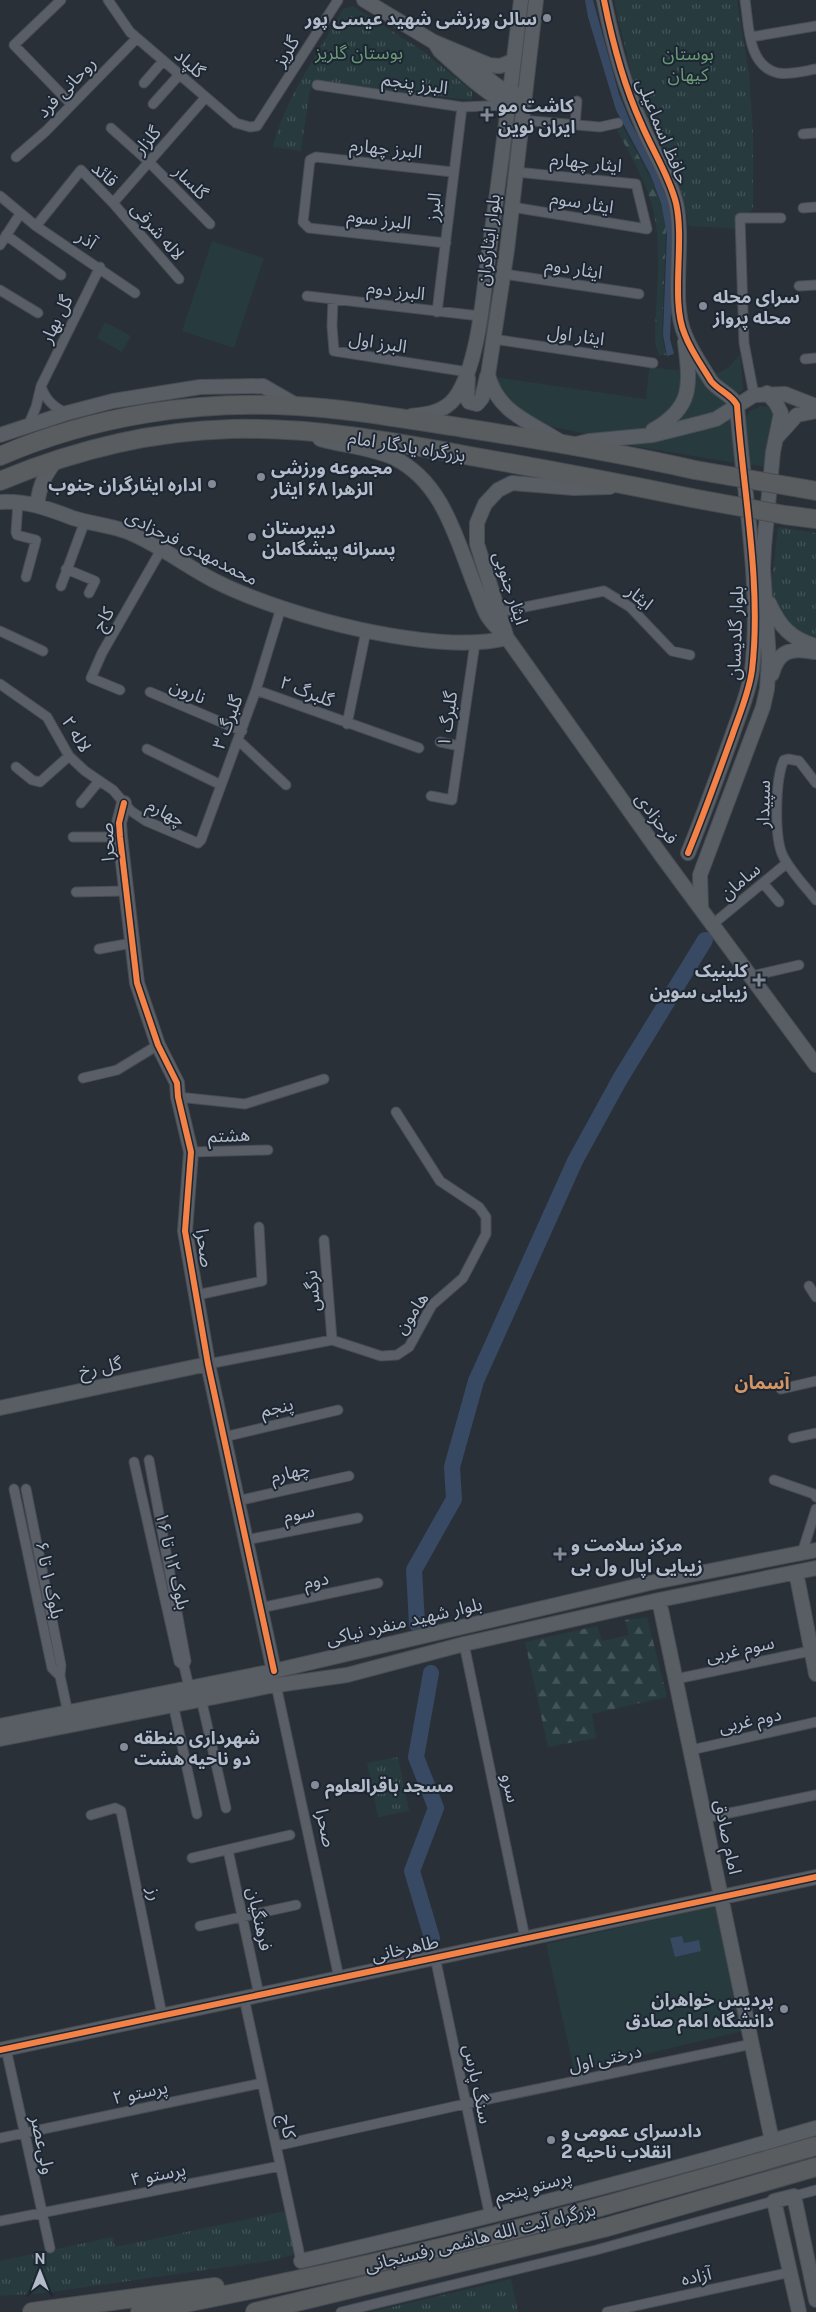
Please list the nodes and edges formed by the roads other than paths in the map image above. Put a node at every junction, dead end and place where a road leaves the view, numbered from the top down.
1 (61, 0) edge
2 (108, 0) edge
3 (338, 0) edge
4 (364, 0) edge
5 (521, 0) edge
6 (536, 0) edge
7 (604, 0) edge
8 (745, 0) edge
9 (816, 26) edge
10 (751, 37) junction
11 (137, 38) junction
12 (434, 42) junction
13 (456, 51) junction
14 (163, 61) junction
15 (513, 61) junction
16 (816, 69) edge
17 (180, 75) junction
18 (144, 83) dead end
19 (317, 85) dead end
20 (205, 98) junction
21 (509, 99) junction
22 (577, 101) dead end
23 (71, 104) junction
24 (153, 104) dead end
25 (462, 107) junction
26 (523, 108) junction
27 (261, 120) joint
28 (618, 123) dead end
29 (575, 125) junction
30 (112, 128) dead end
31 (816, 133) edge
32 (802, 134) dead end
33 (16, 157) dead end
34 (149, 162) junction
35 (453, 172) junction
36 (516, 172) junction
37 (0, 196) edge
38 (113, 203) junction
39 (512, 207) junction
40 (816, 207) edge
41 (803, 208) dead end
42 (20, 214) junction
43 (782, 218) dead end
44 (210, 224) dead end
45 (36, 226) junction
46 (309, 228) joint
47 (647, 229) joint
48 (6, 235) junction
49 (446, 243) junction
50 (0, 245) edge
51 (100, 267) junction
52 (504, 274) junction
53 (60, 275) dead end
54 (179, 279) dead end
55 (816, 284) edge
56 (799, 286) dead end
57 (1, 292) edge
58 (135, 293) dead end
59 (639, 294) dead end
60 (307, 296) dead end
61 (333, 299) junction
62 (437, 312) junction
63 (38, 313) dead end
64 (480, 316) junction
65 (684, 334) junction
66 (493, 340) junction
67 (816, 358) edge
68 (806, 359) dead end
69 (653, 362) dead end
70 (468, 372) junction
71 (488, 375) junction
72 (41, 386) junction
73 (761, 394) junction
74 (737, 405) junction
75 (296, 406) junction
76 (816, 406) edge
77 (816, 411) edge
78 (67, 413) junction
79 (393, 417) junction
80 (28, 426) junction
81 (291, 430) junction
82 (0, 435) edge
83 (644, 435) junction
84 (776, 438) junction
85 (566, 446) junction
86 (0, 456) edge
87 (57, 459) junction
88 (0, 481) edge
89 (635, 486) junction
90 (816, 491) edge
91 (0, 502) edge
92 (18, 502) junction
93 (37, 505) junction
94 (816, 520) edge
95 (85, 521) junction
96 (161, 550) junction
97 (66, 569) junction
98 (26, 577) dead end
99 (61, 586) dead end
100 (89, 592) dead end
101 (765, 592) junction
102 (281, 608) junction
103 (500, 612) junction
104 (0, 631) edge
105 (366, 631) junction
106 (507, 638) junction
107 (474, 643) junction
108 (816, 646) edge
109 (43, 651) dead end
110 (816, 652) edge
111 (690, 655) dead end
112 (0, 684) edge
113 (767, 689) junction
114 (120, 690) dead end
115 (256, 690) junction
116 (150, 692) dead end
117 (346, 724) junction
118 (240, 735) junction
119 (440, 742) dead end
120 (460, 746) junction
121 (419, 748) dead end
122 (147, 749) dead end
123 (68, 756) junction
124 (16, 767) dead end
125 (99, 781) junction
126 (816, 783) edge
127 (221, 785) junction
128 (286, 785) dead end
129 (431, 796) dead end
130 (81, 803) dead end
131 (124, 803) junction
132 (120, 837) junction
133 (73, 838) dead end
134 (198, 843) joint
135 (688, 853) junction
136 (661, 855) junction
137 (705, 860) junction
138 (787, 862) junction
139 (763, 883) junction
140 (126, 891) junction
141 (76, 892) dead end
142 (816, 900) edge
143 (779, 902) dead end
144 (702, 910) junction
145 (713, 924) junction
146 (132, 943) junction
147 (99, 949) dead end
148 (799, 965) dead end
149 (752, 976) junction
150 (158, 1045) junction
151 (816, 1065) edge
152 (83, 1078) dead end
153 (324, 1079) dead end
154 (178, 1097) junction
155 (396, 1112) dead end
156 (268, 1150) dead end
157 (191, 1152) junction
158 (259, 1228) dead end
159 (324, 1240) dead end
160 (809, 1286) dead end
161 (197, 1295) junction
162 (816, 1296) edge
163 (332, 1340) junction
164 (208, 1364) junction
165 (816, 1382) edge
166 (781, 1389) dead end
167 (0, 1408) edge
168 (338, 1410) dead end
169 (816, 1433) edge
170 (224, 1437) junction
171 (793, 1438) dead end
172 (149, 1460) dead end
173 (134, 1462) dead end
174 (349, 1476) dead end
175 (774, 1480) dead end
176 (14, 1489) dead end
177 (26, 1489) dead end
178 (816, 1497) edge
179 (237, 1501) junction
180 (816, 1509) edge
181 (358, 1518) dead end
182 (246, 1540) junction
183 (816, 1550) edge
184 (802, 1553) junction
185 (725, 1567) junction
186 (816, 1568) edge
187 (796, 1572) junction
188 (378, 1583) dead end
189 (732, 1586) junction
190 (659, 1600) junction
191 (260, 1608) junction
192 (421, 1636) junction
193 (464, 1644) junction
194 (814, 1650) edge
195 (427, 1654) junction
196 (184, 1666) junction
197 (274, 1671) junction
198 (816, 1674) edge
199 (60, 1676) junction
200 (676, 1679) junction
201 (273, 1686) junction
202 (189, 1687) junction
203 (202, 1707) junction
204 (68, 1713) junction
205 (175, 1713) junction
206 (816, 1722) edge
207 (0, 1726) edge
208 (0, 1739) edge
209 (0, 1744) edge
210 (691, 1750) junction
211 (816, 1795) edge
212 (226, 1808) dead end
213 (91, 1814) dead end
214 (197, 1814) dead end
215 (705, 1818) junction
216 (290, 1835) dead end
217 (228, 1850) junction
218 (192, 1858) dead end
219 (816, 1876) edge
220 (721, 1897) junction
221 (296, 1906) dead end
222 (242, 1916) junction
223 (200, 1926) dead end
224 (525, 1938) junction
225 (435, 1957) junction
226 (339, 1978) junction
227 (259, 1995) junction
228 (244, 1998) junction
229 (162, 2015) junction
230 (752, 2044) junction
231 (3, 2049) edge
232 (262, 2083) junction
233 (466, 2104) junction
234 (816, 2128) edge
235 (24, 2133) junction
236 (0, 2138) edge
237 (772, 2141) junction
238 (276, 2146) junction
239 (816, 2146) edge
240 (280, 2166) junction
241 (816, 2167) edge
242 (816, 2190) edge
243 (794, 2196) junction
244 (774, 2201) junction
245 (42, 2213) junction
246 (490, 2217) junction
247 (0, 2221) edge
248 (50, 2248) dead end
249 (301, 2260) joint
250 (809, 2268) junction
251 (791, 2272) junction
252 (293, 2281) junction
253 (816, 2300) edge
254 (296, 2304) junction
255 (32, 2312) edge
256 (140, 2312) edge
257 (254, 2312) edge
258 (271, 2312) edge
259 (341, 2312) edge
260 (608, 2312) edge
261 (799, 2312) edge

1 - 23 street
2 - 11 street, گلپاد
3 - 27 street, گلریز
4 - 12 street
5 - 15 street, بلوار ایثارگران
6 - 26 street, بلوار ایثارگران
7 - 65 street, حافظ اسماعیلی
8 - 10 street
9 - 10 street
10 - 16 street
11 - 14 street, گلپاد
11 - 23 street, روحانی فرد
12 - 13 street
12 - 21 street
13 - 15 street
13 - 21 street
14 - 17 street, گلپاد
14 - 18 street
15 - 21 street, بلوار ایثارگران
17 - 20 street, گلپاد
17 - 24 street
19 - 25 street, البرز پنجم
20 - 27 street, گلپاد
20 - 34 street, گلزار
21 - 25 street, البرز پنجم
21 - 26 street
21 - 64 street, بلوار ایثارگران
22 - 29 street
23 - 33 street, روحانی فرد
25 - 35 street, البرز
26 - 29 street
26 - 36 street, بلوار ایثارگران
28 - 29 street
30 - 34 street
31 - 32 street
34 - 38 street, گلزار
34 - 44 street, گلسار
35 - 46 street, البرز چهارم
35 - 49 street, البرز
36 - 39 street, بلوار ایثارگران
36 - 47 street, ایثار چهارم
37 - 42 street, آذر
38 - 45 street, قائد
38 - 54 street, لاله شرقی
39 - 47 street, ایثار سوم
39 - 52 street, بلوار ایثارگران
40 - 41 street
42 - 45 street, آذر
42 - 48 street
43 - 73 street
45 - 51 street, آذر
46 - 49 street, البرز سوم
48 - 50 street
48 - 53 street
49 - 62 street, البرز
51 - 58 street, آذر
51 - 72 street, گل بهار
52 - 59 street, ایثار دوم
52 - 66 street, بلوار ایثارگران
55 - 56 street
57 - 63 street
60 - 61 street, البرز دوم
61 - 62 street, البرز دوم
61 - 70 street, البرز اول
62 - 64 street, البرز دوم
64 - 70 street, بلوار ایثارگران
65 - 74 street, حافظ اسماعیلی
65 - 83 street
66 - 69 street, ایثار اول
66 - 71 street, بلوار ایثارگران
67 - 68 street
70 - 71 street, بلوار ایثارگران
70 - 79 street, بلوار ایثارگران
71 - 85 street
72 - 78 street
72 - 80 street, گل بهار
73 - 74 street
73 - 76 street
73 - 84 street, بلوار گلدیسان
74 - 83 street
74 - 135 street, بلوار گلدیسان
75 - 78 street
75 - 79 highway, بزرگراه یادگار امام
75 - 86 highway, بزرگراه یادگار امام
77 - 84 street
78 - 80 street
79 - 85 highway, بزرگراه یادگار امام
80 - 82 street
81 - 87 highway, بزرگراه یادگار امام
81 - 89 highway, بزرگراه یادگار امام
81 - 106 street, ایثار جنوبی
83 - 85 street
84 - 101 street, بلوار گلدیسان
85 - 90 highway, بزرگراه یادگار امام, bridge
87 - 88 highway, بزرگراه یادگار امام
87 - 93 street
89 - 94 highway, بزرگراه یادگار امام, bridge
89 - 103 street, ایثار جنوبی
91 - 92 street, محمدمهدی فرحزادی
92 - 93 street, محمدمهدی فرحزادی
92 - 98 street
93 - 95 street, محمدمهدی فرحزادی
95 - 96 street, محمدمهدی فرحزادی
95 - 97 street
96 - 102 street, محمدمهدی فرحزادی
96 - 114 street, کاج
97 - 99 street
97 - 100 street
101 - 108 street
101 - 113 street, بلوار گلدیسان
102 - 105 street, محمدمهدی فرحزادی
102 - 115 street, گلبرگ ۳
103 - 106 street, ایثار جنوبی
103 - 111 street, ایثار
104 - 109 street
105 - 107 street, محمدمهدی فرحزادی
105 - 117 street, گلبرگ ۲
106 - 107 street, محمدمهدی فرحزادی
106 - 136 street, فرحزادی
107 - 120 street, گلبرگ ۱
110 - 113 street
112 - 123 street, لاله ۲
113 - 137 street, بلوار گلدیسان
115 - 117 street, گلبرگ ۲
115 - 118 street, گلبرگ ۳
116 - 118 street, نارون
117 - 121 street, گلبرگ ۲
118 - 127 street, گلبرگ ۳
118 - 128 street
119 - 120 street
120 - 129 street, گلبرگ ۱
122 - 127 street
123 - 124 street
123 - 125 street, لاله ۲
125 - 130 street
125 - 131 street, لاله ۲
126 - 138 street, سپیدار
127 - 134 street, گلبرگ ۳
131 - 132 street, صحرا
131 - 134 street, چهارم
132 - 133 street
132 - 140 street, صحرا
135 - 136 street
135 - 137 street
136 - 144 street, فرحزادی
137 - 144 street, بلوار گلدیسان
138 - 139 street, سامان
138 - 142 street
139 - 143 street
139 - 145 street, سامان
140 - 141 street
140 - 146 street, صحرا
144 - 145 street, فرحزادی
145 - 149 street, فرحزادی
146 - 147 street
146 - 150 street, صحرا
148 - 149 street
149 - 151 street, فرحزادی
150 - 152 street
150 - 154 street, صحرا
153 - 154 street
154 - 157 street, صحرا
155 - 163 street, هامون
156 - 157 street, هشتم
157 - 161 street, صحرا
158 - 161 street
159 - 163 street, نرگس
160 - 162 street
161 - 164 street, صحرا
163 - 164 street, هامون
164 - 167 street, گل رخ
164 - 170 street, صحرا
165 - 166 street
168 - 170 street, پنجم
169 - 171 street
170 - 179 street, صحرا
172 - 196 street
173 - 196 street, بلوک ۱۲ تا ۱۶
174 - 179 street, چهارم
175 - 178 street
176 - 199 street, بلوک ۱ تا ۶
177 - 199 street
179 - 182 street, صحرا
180 - 184 street
181 - 182 street, سوم
182 - 191 street, صحرا
183 - 184 street, بلوار شهید منفرد نیاکی
184 - 185 street, بلوار شهید منفرد نیاکی
185 - 189 street
185 - 192 street, بلوار شهید منفرد نیاکی
186 - 187 street, بلوار شهید منفرد نیاکی
187 - 189 street, بلوار شهید منفرد نیاکی
187 - 194 street
188 - 191 street, دوم
189 - 190 street, بلوار شهید منفرد نیاکی
190 - 193 street, بلوار شهید منفرد نیاکی
190 - 200 street, امام صادق
191 - 197 street, صحرا
192 - 195 street
192 - 197 street, بلوار شهید منفرد نیاکی
193 - 195 street, بلوار شهید منفرد نیاکی
193 - 224 street, سرو
194 - 198 street
194 - 200 street, سوم غربی
195 - 201 street, بلوار شهید منفرد نیاکی
196 - 202 street
197 - 202 street, بلوار شهید منفرد نیاکی
199 - 204 street
200 - 210 street, امام صادق
201 - 203 street
201 - 208 street, بلوار شهید منفرد نیاکی
201 - 226 street, صحرا
202 - 204 street, بلوار شهید منفرد نیاکی
203 - 205 street
203 - 212 street
204 - 207 street, بلوار شهید منفرد نیاکی
205 - 209 street
205 - 214 street
206 - 210 street, دوم غربی
210 - 215 street, امام صادق
211 - 215 street
213 - 229 street, رز
215 - 220 street, امام صادق
216 - 217 street
217 - 218 street
217 - 222 street, فرهنگیان
219 - 220 street, طاهرخانی
220 - 224 street, طاهرخانی
220 - 230 street, امام صادق
221 - 222 street
222 - 223 street
222 - 227 street, فرهنگیان
224 - 225 street, طاهرخانی
225 - 226 street, طاهرخانی
225 - 233 street, سنگ پارس
226 - 227 street, طاهرخانی
227 - 228 street, طاهرخانی
228 - 229 street, طاهرخانی
228 - 232 street, کاج
229 - 231 street, طاهرخانی
230 - 233 street, درختی اول
230 - 237 street, امام صادق
231 - 235 street, ولی‌عصر
232 - 235 street, پرستو ۲
232 - 238 street, کاج
233 - 238 street
233 - 246 street, سنگ پارس
234 - 237 street, پرستو پنجم
235 - 236 street, پرستو ۲
235 - 245 street, ولی‌عصر
237 - 246 street, پرستو پنجم
238 - 240 street, کاج
239 - 252 highway, بزرگراه آیت الله هاشمی رفسنجانی
240 - 245 street, پرستو ۴
240 - 249 street, کاج
241 - 254 highway, بزرگراه آیت الله هاشمی رفسنجانی
242 - 243 street
243 - 244 street
243 - 250 street
244 - 251 street
244 - 259 street
245 - 247 street, پرستو ۴
245 - 248 street, ولی‌عصر
246 - 249 street, پرستو پنجم
250 - 251 street
250 - 253 street
251 - 260 street, آزاده
251 - 261 street
252 - 255 highway
252 - 256 highway, بزرگراه آیت الله هاشمی رفسنجانی
254 - 257 highway, بزرگراه آیت الله هاشمی رفسنجانی
254 - 258 highway

